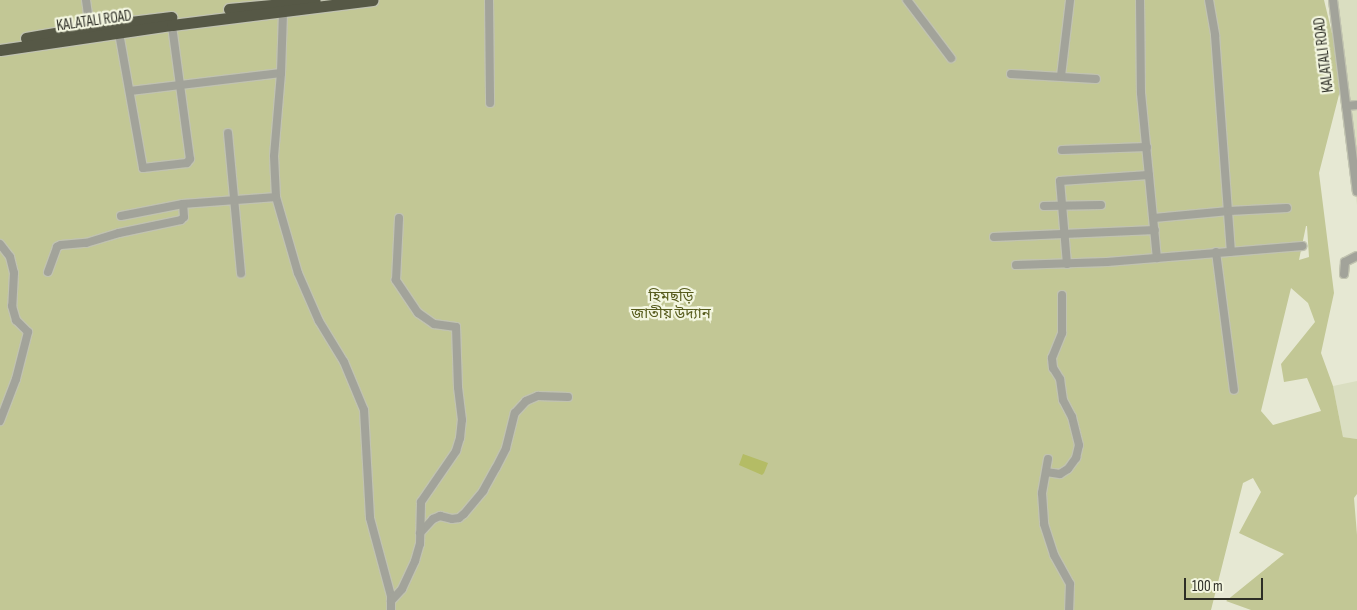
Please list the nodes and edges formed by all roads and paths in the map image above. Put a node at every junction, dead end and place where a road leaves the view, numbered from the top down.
1 (86, 0) edge
2 (319, 0) edge
3 (372, 0) edge
4 (489, 0) edge
5 (907, 0) edge
6 (1070, 0) edge
7 (1140, 0) edge
8 (1209, 0) edge
9 (1333, 0) edge
10 (283, 12) junction
11 (172, 25) junction
12 (90, 27) junction
13 (119, 33) junction
14 (43, 40) junction
15 (0, 43) edge
16 (0, 50) edge
17 (951, 58) dead end
18 (281, 73) junction
19 (1011, 74) dead end
20 (1062, 76) junction
21 (1096, 79) dead end
22 (179, 84) junction
23 (130, 91) junction
24 (490, 103) dead end
25 (1357, 104) edge
26 (1346, 106) junction
27 (228, 133) dead end
28 (1147, 147) junction
29 (1062, 150) dead end
30 (1149, 175) junction
31 (1357, 192) edge
32 (276, 197) junction
33 (235, 200) junction
34 (183, 204) junction
35 (1101, 205) dead end
36 (1044, 206) dead end
37 (1062, 206) junction
38 (1287, 208) dead end
39 (1229, 211) junction
40 (121, 216) dead end
41 (399, 218) dead end
42 (1154, 218) junction
43 (1155, 230) junction
44 (1064, 234) junction
45 (994, 238) dead end
46 (0, 244) edge
47 (1302, 246) dead end
48 (1232, 250) junction
49 (1216, 252) junction
50 (1357, 256) edge
51 (1157, 258) junction
52 (1067, 264) junction
53 (1016, 265) dead end
54 (48, 272) dead end
55 (240, 273) dead end
56 (1344, 274) dead end
57 (1062, 295) dead end
58 (1234, 390) dead end
59 (568, 397) dead end
60 (0, 421) edge
61 (1048, 459) dead end
62 (1046, 472) junction
63 (420, 534) junction
64 (391, 598) junction
65 (391, 610) edge
66 (1069, 610) edge

1 - 12 street
2 - 12 highway, KALATALI ROAD
3 - 10 highway, KALATALI ROAD
4 - 24 street
5 - 17 street
6 - 20 street
7 - 28 street
8 - 39 street
9 - 26 street, KALATALI ROAD
10 - 11 highway, KALATALI ROAD
10 - 18 street
11 - 13 highway, KALATALI ROAD
11 - 22 street
12 - 14 highway, KALATALI ROAD
13 - 14 highway, KALATALI ROAD
13 - 23 street
14 - 15 highway, KALATALI ROAD
14 - 16 highway, KALATALI ROAD
18 - 22 street
18 - 32 street
19 - 20 street
20 - 21 street
22 - 23 street
22 - 23 street
25 - 26 street
26 - 31 street, KALATALI ROAD
27 - 33 street
28 - 29 street
28 - 30 street
30 - 37 street
30 - 42 street
32 - 33 street
32 - 64 street
33 - 34 street
33 - 55 street
34 - 40 street
34 - 54 street
35 - 37 street
36 - 37 street
37 - 44 street
38 - 39 street
39 - 42 street
39 - 48 street
41 - 63 street
42 - 43 street
43 - 44 street
43 - 51 street
44 - 45 street
44 - 52 street
46 - 60 street
47 - 48 street
48 - 49 street
49 - 51 street
49 - 58 street
50 - 56 street
51 - 52 street
52 - 53 street
57 - 62 street
59 - 63 street
61 - 62 street
62 - 66 street
63 - 64 street
64 - 65 street

